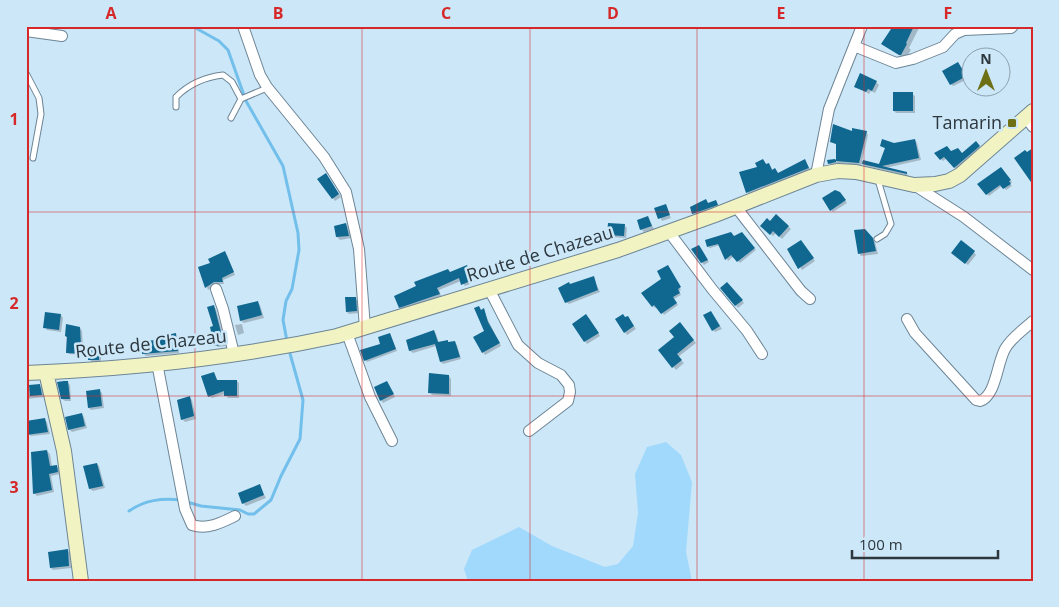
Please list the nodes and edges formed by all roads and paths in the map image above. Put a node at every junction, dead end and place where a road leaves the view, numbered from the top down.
1 (243, 26) edge
2 (862, 26) edge
3 (1013, 26) edge
4 (26, 31) edge
5 (62, 36) dead end
6 (854, 46) junction
7 (26, 73) edge
8 (267, 87) junction
9 (241, 99) junction
10 (176, 106) dead end
11 (231, 118) dead end
12 (1030, 119) edge
13 (33, 158) dead end
14 (816, 175) junction
15 (877, 177) junction
16 (914, 185) junction
17 (736, 207) junction
18 (670, 232) junction
19 (877, 239) dead end
20 (1033, 270) edge
21 (216, 288) dead end
22 (489, 290) junction
23 (810, 299) dead end
24 (907, 319) dead end
25 (1033, 321) edge
26 (365, 328) junction
27 (347, 333) junction
28 (234, 354) junction
29 (762, 354) dead end
30 (157, 363) junction
31 (46, 372) junction
32 (26, 373) edge
33 (529, 432) dead end
34 (392, 441) dead end
35 (235, 516) dead end
36 (81, 581) edge

1 - 8 street
2 - 6 street
3 - 6 street
4 - 5 street
6 - 14 street
7 - 13 lane
8 - 9 lane
8 - 26 street
9 - 10 lane
9 - 11 lane
12 - 16 main road, Route de Chazeau
14 - 15 main road, Route de Chazeau
14 - 17 main road, Route de Chazeau
15 - 16 main road, Route de Chazeau
15 - 19 lane
16 - 20 street
17 - 18 main road, Route de Chazeau
17 - 23 street
18 - 22 main road, Route de Chazeau
18 - 29 street
21 - 28 street
22 - 26 main road, Route de Chazeau
22 - 33 street
24 - 25 street
26 - 27 main road, Route de Chazeau
27 - 28 main road, Route de Chazeau
27 - 34 street
28 - 30 main road, Route de Chazeau
30 - 31 main road, Route de Chazeau
30 - 35 street
31 - 32 main road, Route de Chazeau
31 - 36 main road

